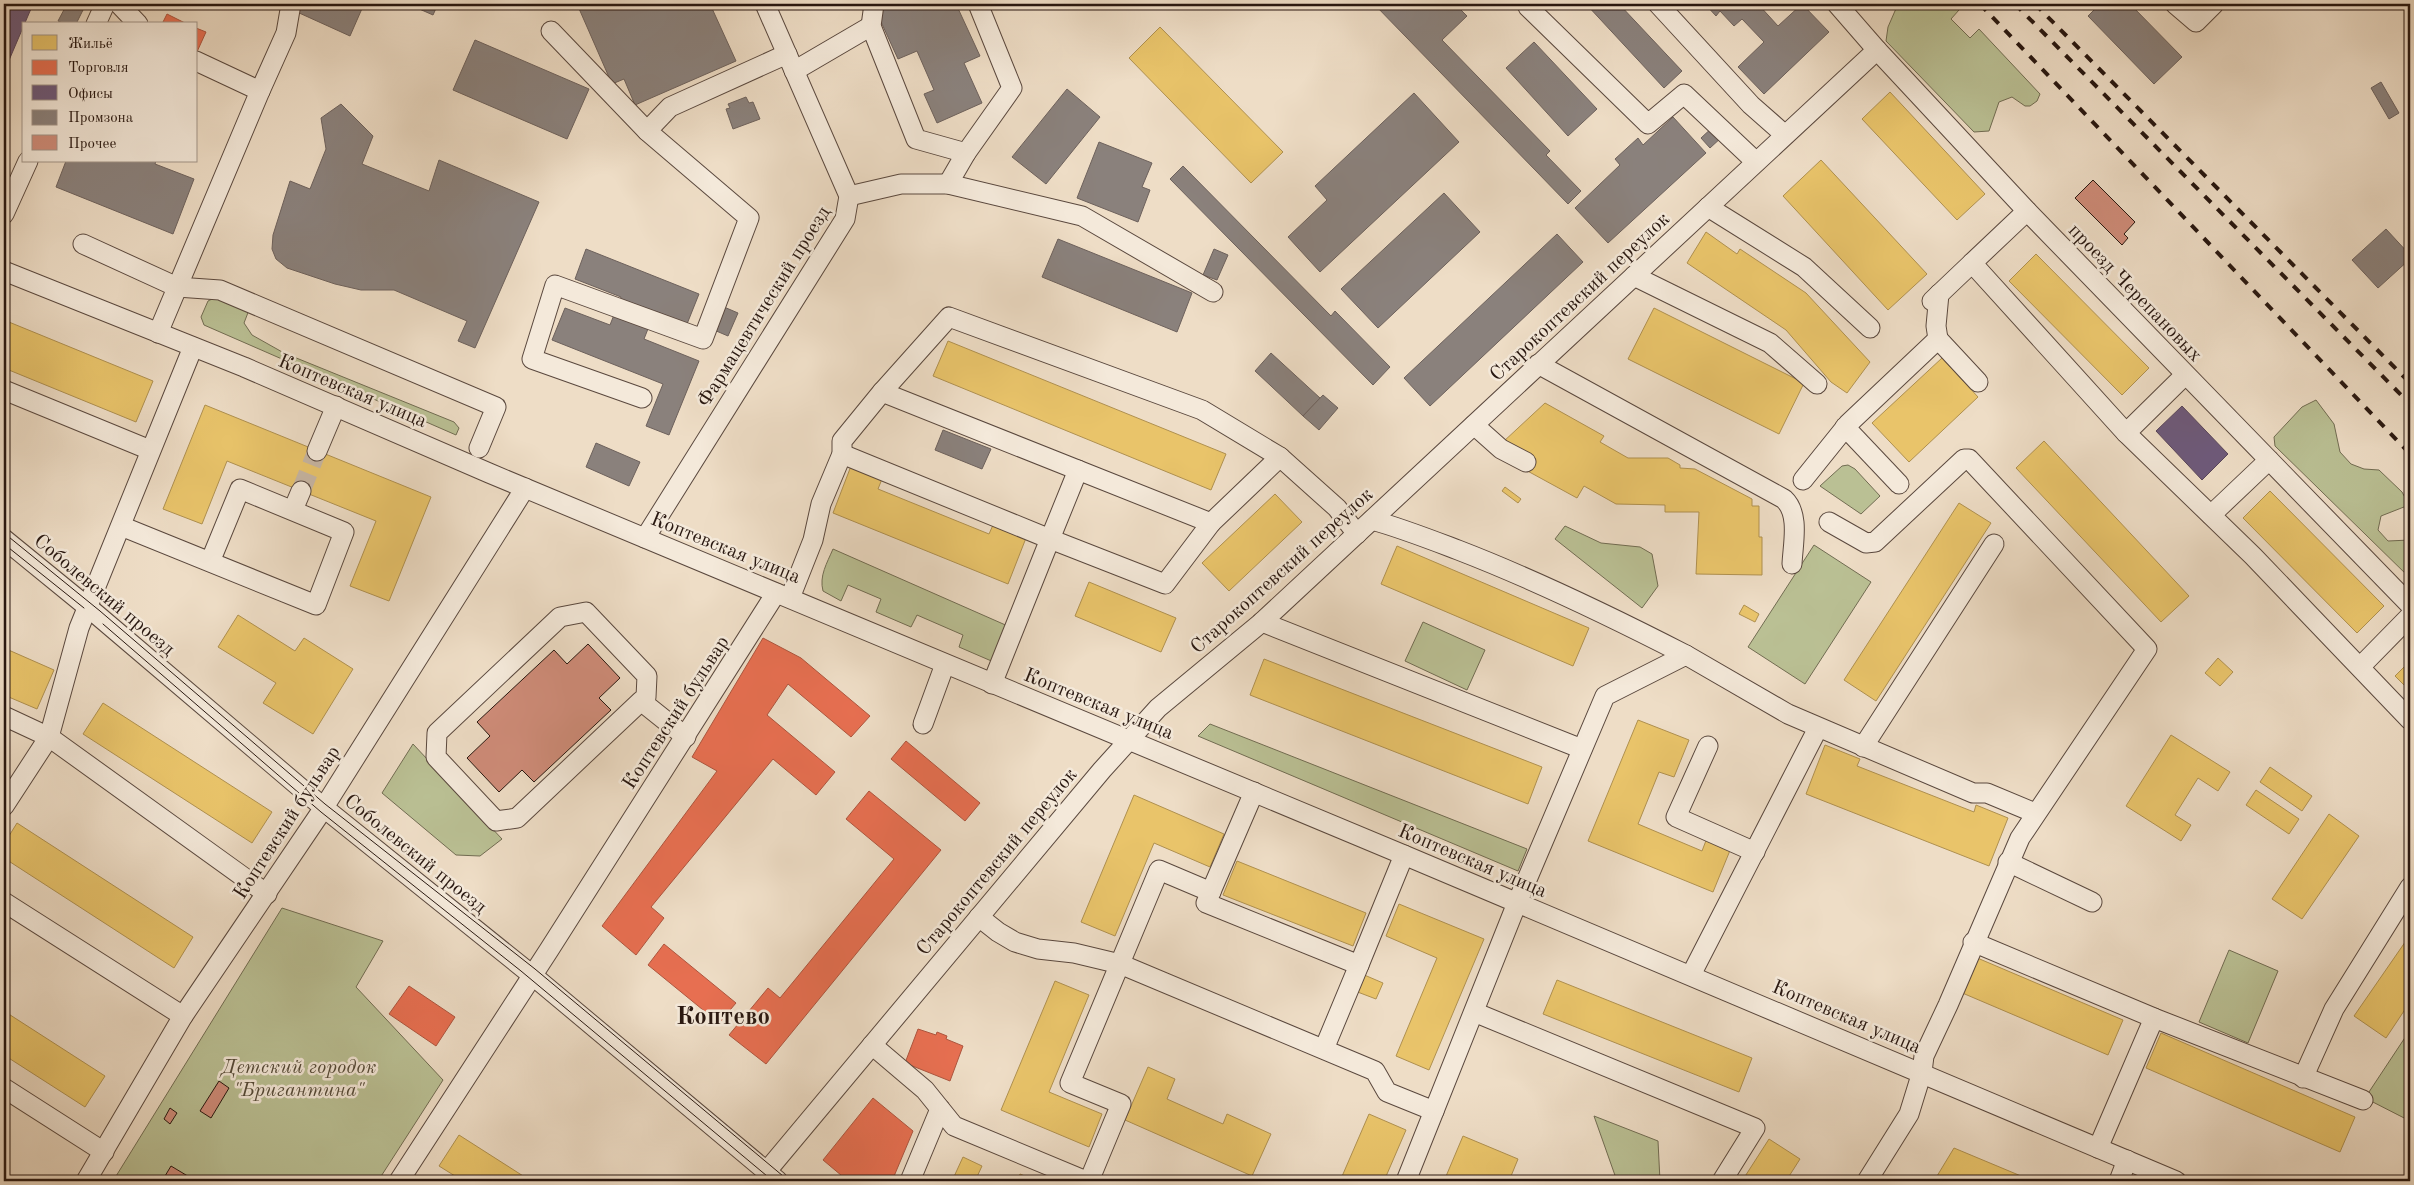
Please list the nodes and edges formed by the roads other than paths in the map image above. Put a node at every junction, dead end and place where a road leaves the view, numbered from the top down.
1 (106, 4) edge
2 (119, 4) edge
3 (291, 4) edge
4 (765, 4) edge
5 (874, 4) edge
6 (978, 4) edge
7 (1532, 4) edge
8 (1658, 4) edge
9 (1837, 4) edge
10 (2175, 4) edge
11 (2214, 4) edge
12 (97, 22) edge
13 (136, 22) edge
14 (871, 26) junction
15 (551, 31) dead end
16 (1876, 50) junction
17 (198, 62) edge
18 (791, 62) junction
19 (260, 91) junction
20 (647, 131) junction
21 (1785, 135) junction
22 (966, 153) junction
23 (28, 162) edge
24 (1756, 162) junction
25 (948, 184) junction
26 (849, 196) junction
27 (1708, 207) junction
28 (2027, 211) junction
29 (4, 214) edge
30 (83, 244) dead end
31 (1972, 263) junction
32 (4, 271) edge
33 (1634, 276) junction
34 (177, 287) junction
35 (1213, 292) dead end
36 (1870, 328) dead end
37 (158, 333) junction
38 (1938, 339) junction
39 (193, 347) junction
40 (1538, 364) junction
41 (2185, 375) junction
42 (1978, 382) dead end
43 (1817, 384) dead end
44 (4, 390) edge
45 (882, 392) junction
46 (642, 398) dead end
47 (336, 406) junction
48 (1474, 425) junction
49 (1845, 427) junction
50 (2126, 433) junction
51 (479, 448) dead end
52 (150, 450) junction
53 (317, 451) tunnel mouth
54 (842, 454) junction
55 (1280, 457) junction
56 (2269, 460) junction
57 (1526, 462) dead end
58 (1078, 470) junction
59 (1803, 480) dead end
60 (1899, 484) dead end
61 (525, 488) junction
62 (301, 491) tunnel mouth
63 (292, 510) junction
64 (2211, 515) junction
65 (1372, 520) junction
66 (1829, 522) dead end
67 (1211, 523) junction
68 (121, 526) junction
69 (1357, 534) junction
70 (645, 538) junction
71 (4, 539) edge
72 (1050, 539) junction
73 (1994, 544) dead end
74 (210, 562) junction
75 (1792, 564) dead end
76 (783, 596) junction
77 (2410, 605) edge
78 (87, 607) junction
79 (2410, 616) edge
80 (1262, 622) junction
81 (1686, 655) junction
82 (945, 664) junction
83 (2360, 667) junction
84 (992, 684) junction
85 (641, 701) junction
86 (4, 716) edge
87 (2410, 720) edge
88 (923, 724) dead end
89 (1818, 728) junction
90 (49, 737) junction
91 (686, 737) junction
92 (1130, 740) junction
93 (1708, 746) dead end
94 (1863, 747) junction
95 (1582, 749) junction
96 (1254, 792) junction
97 (4, 806) edge
98 (323, 807) junction
99 (2035, 813) junction
100 (1755, 852) junction
101 (1404, 855) junction
102 (2008, 862) junction
103 (2410, 887) edge
104 (1211, 892) junction
105 (267, 894) junction
106 (4, 902) edge
107 (2092, 902) dead end
108 (1516, 903) junction
109 (979, 917) junction
110 (1973, 942) junction
111 (1120, 964) junction
112 (1359, 965) junction
113 (532, 975) junction
114 (1691, 975) junction
115 (1474, 1012) junction
116 (183, 1016) junction
117 (2154, 1018) junction
118 (872, 1045) junction
119 (1324, 1049) junction
120 (1922, 1072) junction
121 (2303, 1078) junction
122 (4, 1088) edge
123 (2362, 1100) dead end
124 (940, 1109) junction
125 (1434, 1111) junction
126 (2098, 1148) junction
127 (104, 1152) junction
128 (2128, 1160) junction
129 (772, 1177) edge
130 (406, 1178) edge
131 (86, 1181) edge
132 (910, 1181) edge
133 (1088, 1181) edge
134 (1406, 1181) edge
135 (1722, 1181) edge
136 (1867, 1181) edge
137 (2119, 1181) edge
138 (2176, 1181) edge

1 - 12 street
2 - 13 street
3 - 19 street
4 - 18 street, Фармацевтический проезд
5 - 14 street
6 - 22 street
7 - 24 street
8 - 21 street
9 - 16 street, проезд Черепановых
10 - 11 street
14 - 18 street
14 - 22 street
15 - 20 street
16 - 21 street, Старокоптевский переулок
16 - 28 street, проезд Черепановых
17 - 19 street
18 - 20 street
18 - 26 street, Фармацевтический проезд
19 - 34 street
20 - 46 street
21 - 24 street, Старокоптевский переулок
22 - 25 street
23 - 29 street
24 - 27 street, Старокоптевский переулок
25 - 26 street
25 - 35 street
26 - 70 street, Фармацевтический проезд
27 - 33 street, Старокоптевский переулок
27 - 36 street
28 - 31 street
28 - 41 street, проезд Черепановых
30 - 34 street
31 - 38 street
31 - 50 street
32 - 37 street, Коптевская улица
33 - 40 street, Старокоптевский переулок
33 - 43 street
34 - 37 street
34 - 51 street
37 - 39 street, Коптевская улица
38 - 42 street
38 - 49 street
39 - 47 street, Коптевская улица
39 - 52 street
40 - 48 street, Старокоптевский переулок
40 - 75 street
41 - 50 street
41 - 56 street, проезд Черепановых
44 - 52 street
45 - 54 street, Коптевский бульвар
45 - 55 street, Коптевский бульвар
45 - 58 street
47 - 53 street
47 - 61 street, Коптевская улица
48 - 57 street
48 - 65 street, Старокоптевский переулок
49 - 59 street
49 - 60 street
50 - 64 street
52 - 68 street
54 - 72 street
54 - 76 street, Коптевский бульвар
55 - 67 street
55 - 69 street
56 - 64 street
56 - 77 street, проезд Черепановых
58 - 67 street
58 - 72 street
61 - 70 street, Коптевская улица
61 - 98 street, Коптевский бульвар
62 - 63 street
63 - 74 street
63 - 74 street
64 - 83 street
65 - 69 street, Старокоптевский переулок
65 - 81 street
66 - 99 street
67 - 72 street
68 - 74 street
68 - 78 street
69 - 80 street, Старокоптевский переулок
70 - 76 street, Коптевская улица
71 - 78 street, Соболевский проезд
72 - 84 street
73 - 94 street
76 - 82 street, Коптевская улица
76 - 91 street, Коптевский бульвар
78 - 90 street
78 - 98 street, Соболевский проезд
79 - 83 street
80 - 92 street, Старокоптевский переулок
80 - 95 street
81 - 89 street
81 - 95 street
82 - 84 street, Коптевская улица
82 - 88 street
83 - 87 street
84 - 92 street, Коптевская улица
85 - 85 street
85 - 91 street
86 - 90 street
89 - 94 street
89 - 100 street
90 - 97 street
90 - 105 street
91 - 113 street, Коптевский бульвар
92 - 96 street, Коптевская улица
92 - 109 street, Старокоптевский переулок
93 - 100 street
94 - 99 street
95 - 108 street
96 - 101 street, Коптевская улица
96 - 104 street
98 - 105 street, Коптевский бульвар
98 - 113 street, Соболевский проезд
99 - 102 street
100 - 114 street
101 - 108 street, Коптевская улица
101 - 112 street
102 - 107 street
102 - 110 street
103 - 121 street
104 - 111 street
104 - 112 street
105 - 116 street, Коптевский бульвар
106 - 116 street
108 - 114 street, Коптевская улица
108 - 115 street
109 - 111 street
109 - 118 street, Старокоптевский переулок
110 - 117 street
110 - 120 street
111 - 119 street
111 - 133 street
112 - 119 street
113 - 129 street, Соболевский проезд
113 - 130 street, Коптевский бульвар
114 - 120 street, Коптевская улица
115 - 125 street
115 - 135 street
116 - 127 street, Коптевский бульвар
117 - 121 street
117 - 126 street
118 - 124 street
118 - 129 street, Старокоптевский переулок
119 - 125 street
120 - 126 street, Коптевская улица
120 - 136 street
121 - 123 street
122 - 127 street
124 - 132 street
124 - 133 street
125 - 134 street
126 - 128 street, Коптевская улица
127 - 131 street, Коптевский бульвар
128 - 137 street
128 - 138 street, Коптевская улица

